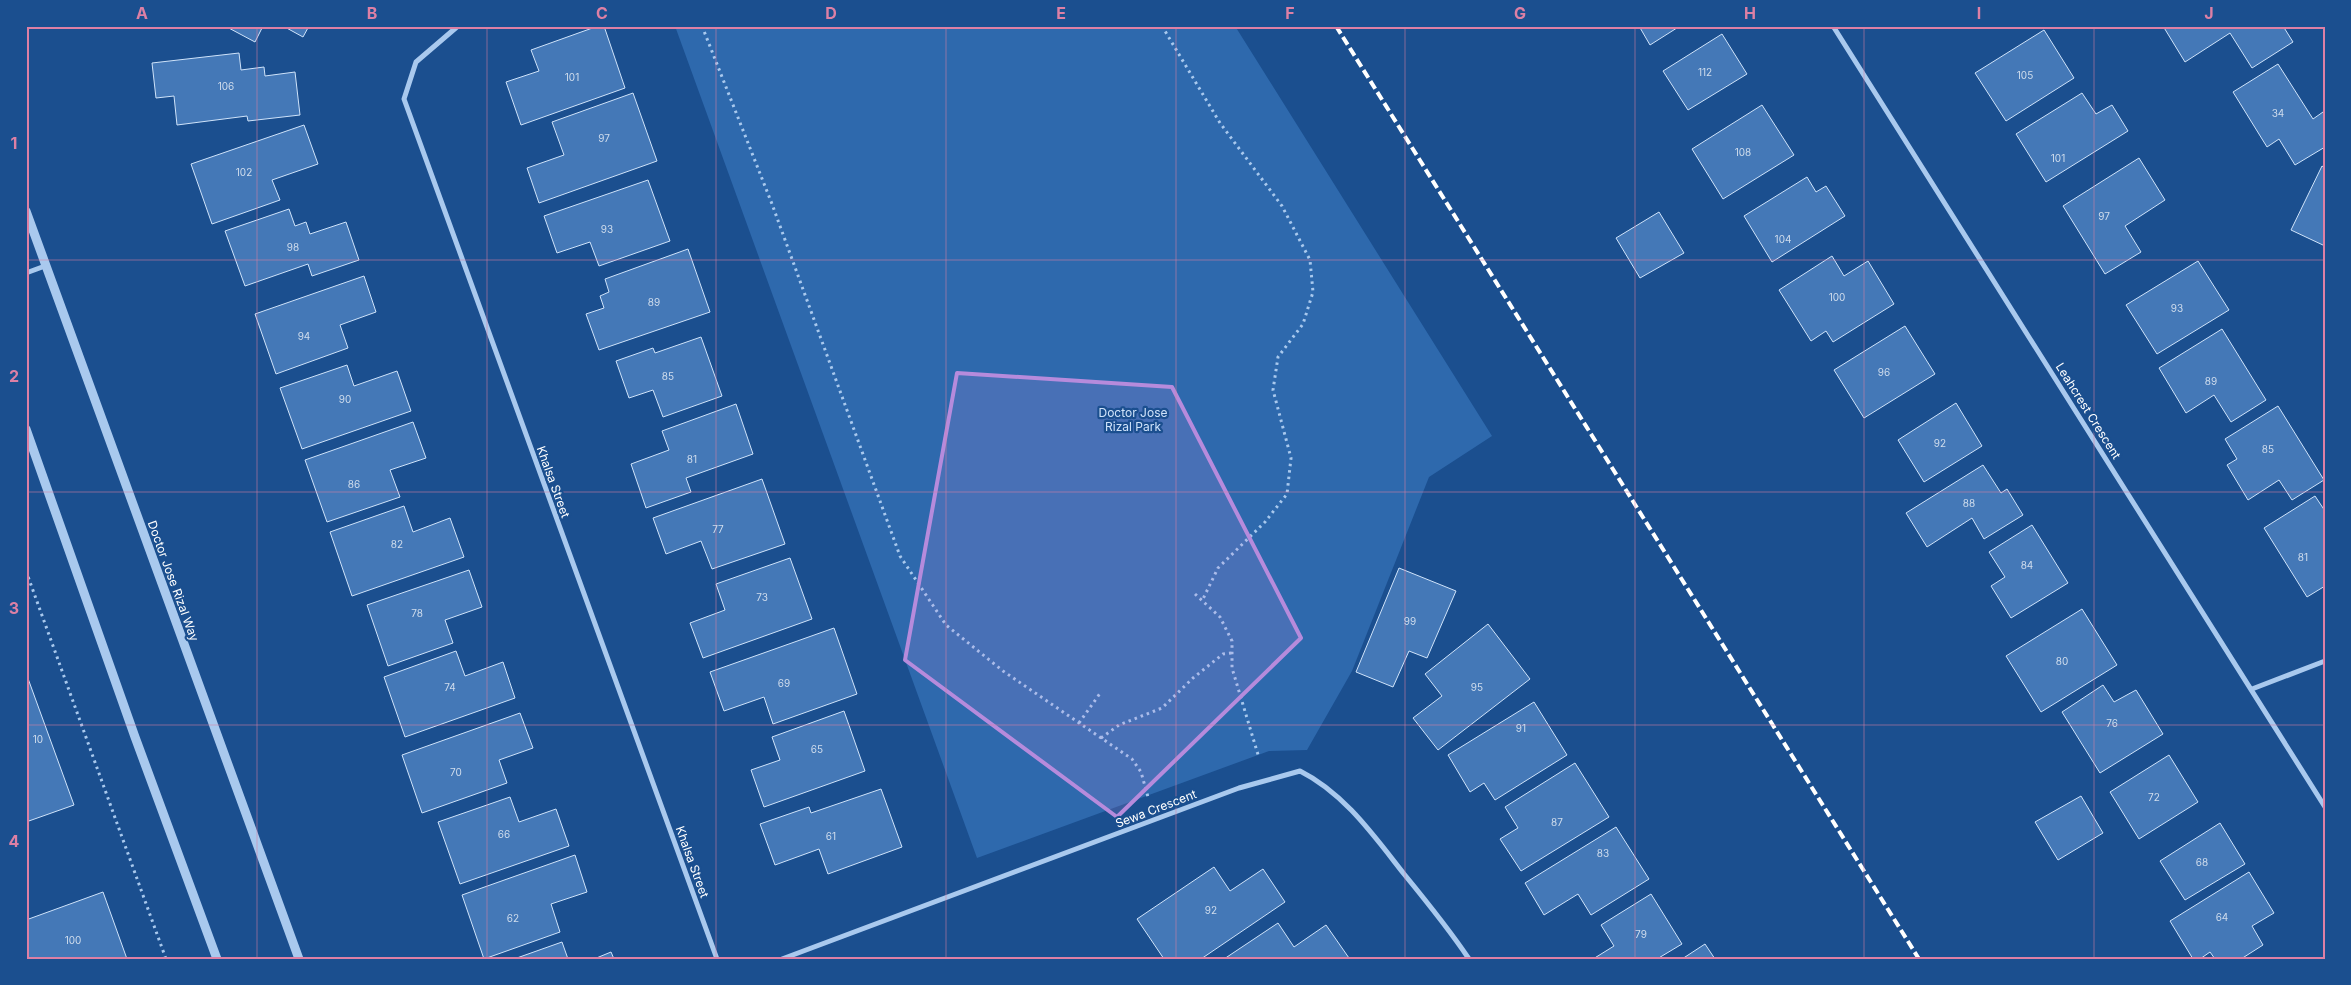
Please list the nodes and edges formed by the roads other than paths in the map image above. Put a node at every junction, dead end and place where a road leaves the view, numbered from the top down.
1 (458, 26) edge
2 (1833, 26) edge
3 (26, 211) edge
4 (45, 266) junction
5 (26, 273) edge
6 (26, 429) edge
7 (2325, 661) edge
8 (2252, 689) junction
9 (2325, 807) edge
10 (217, 959) edge
11 (299, 959) edge
12 (717, 959) edge
13 (782, 959) edge
14 (1469, 959) edge

1 - 12 street, Khalsa Street
2 - 8 street, Leahcrest Crescent
3 - 4 street, Doctor Jose Rizal Way
4 - 5 street
4 - 11 street, Doctor Jose Rizal Way
6 - 10 street
7 - 8 street
8 - 9 street, Leahcrest Crescent
13 - 14 street, Sewa Crescent

